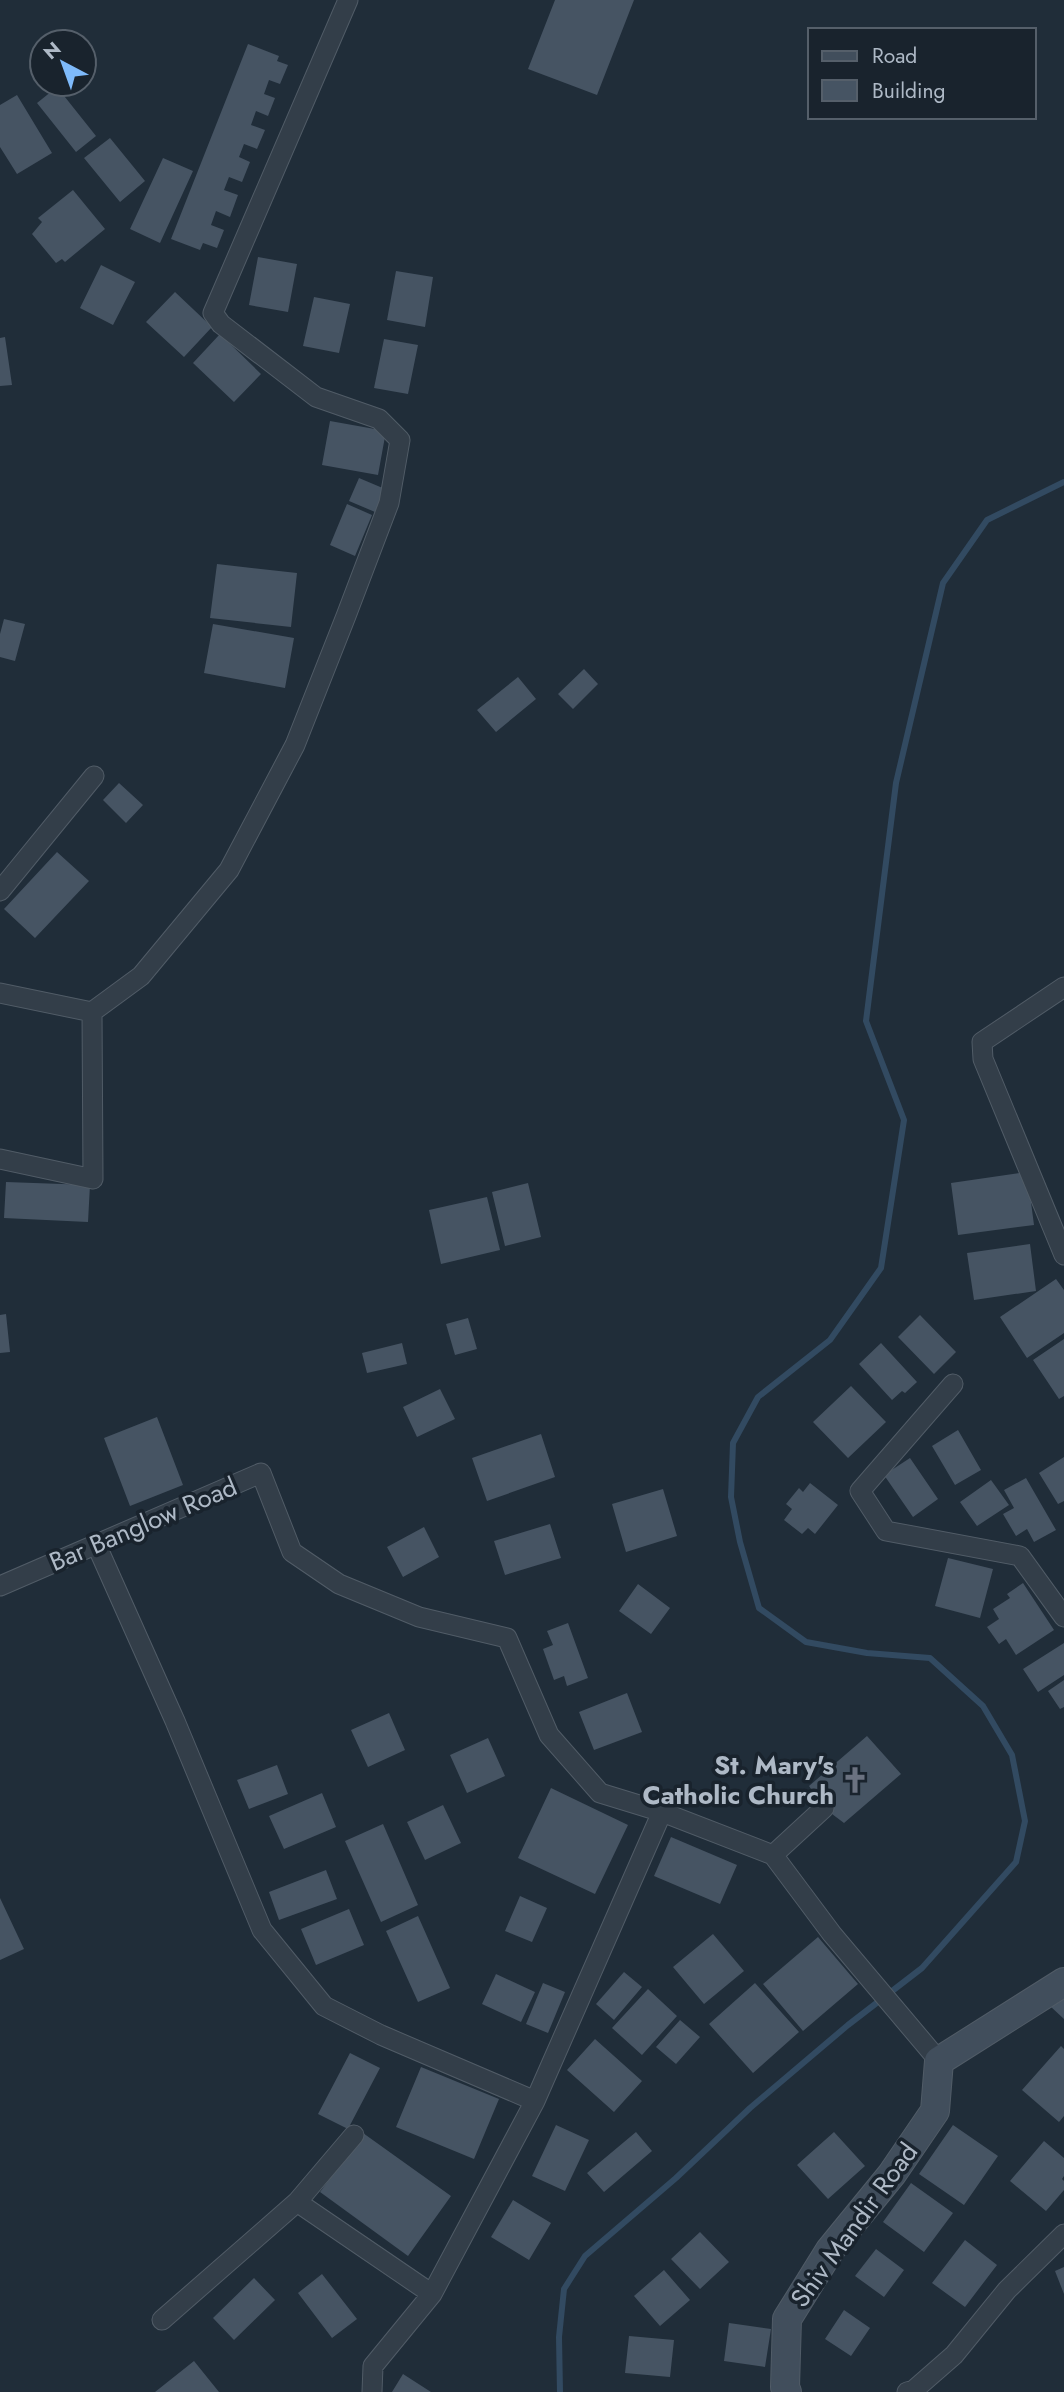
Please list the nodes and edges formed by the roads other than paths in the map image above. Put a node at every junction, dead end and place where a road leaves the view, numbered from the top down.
1 (348, 0) edge
2 (94, 776) dead end
3 (0, 891) edge
4 (1064, 987) edge
5 (0, 993) edge
6 (92, 1012) junction
7 (0, 1159) edge
8 (1064, 1255) edge
9 (953, 1384) dead end
10 (96, 1544) junction
11 (0, 1586) edge
12 (1064, 1617) edge
13 (824, 1808) dead end
14 (662, 1812) junction
15 (773, 1855) junction
16 (1064, 1982) edge
17 (939, 2061) junction
18 (535, 2101) junction
19 (354, 2134) dead end
20 (297, 2202) junction
21 (1064, 2234) edge
22 (432, 2294) junction
23 (162, 2320) dead end
24 (372, 2392) edge
25 (788, 2392) edge
26 (907, 2392) edge

1 - 6 street
2 - 3 street
4 - 8 street
5 - 6 street
6 - 7 street
9 - 12 street
10 - 11 street, Bar Banglow Road
10 - 14 street, Bar Banglow Road
10 - 18 street
13 - 15 street
14 - 15 street, Bar Banglow Road
14 - 18 street
15 - 17 street
16 - 17 street
17 - 25 street, Shiv Mandir Road
18 - 22 street
19 - 20 street
20 - 22 street
20 - 23 street
21 - 26 street
22 - 24 street

